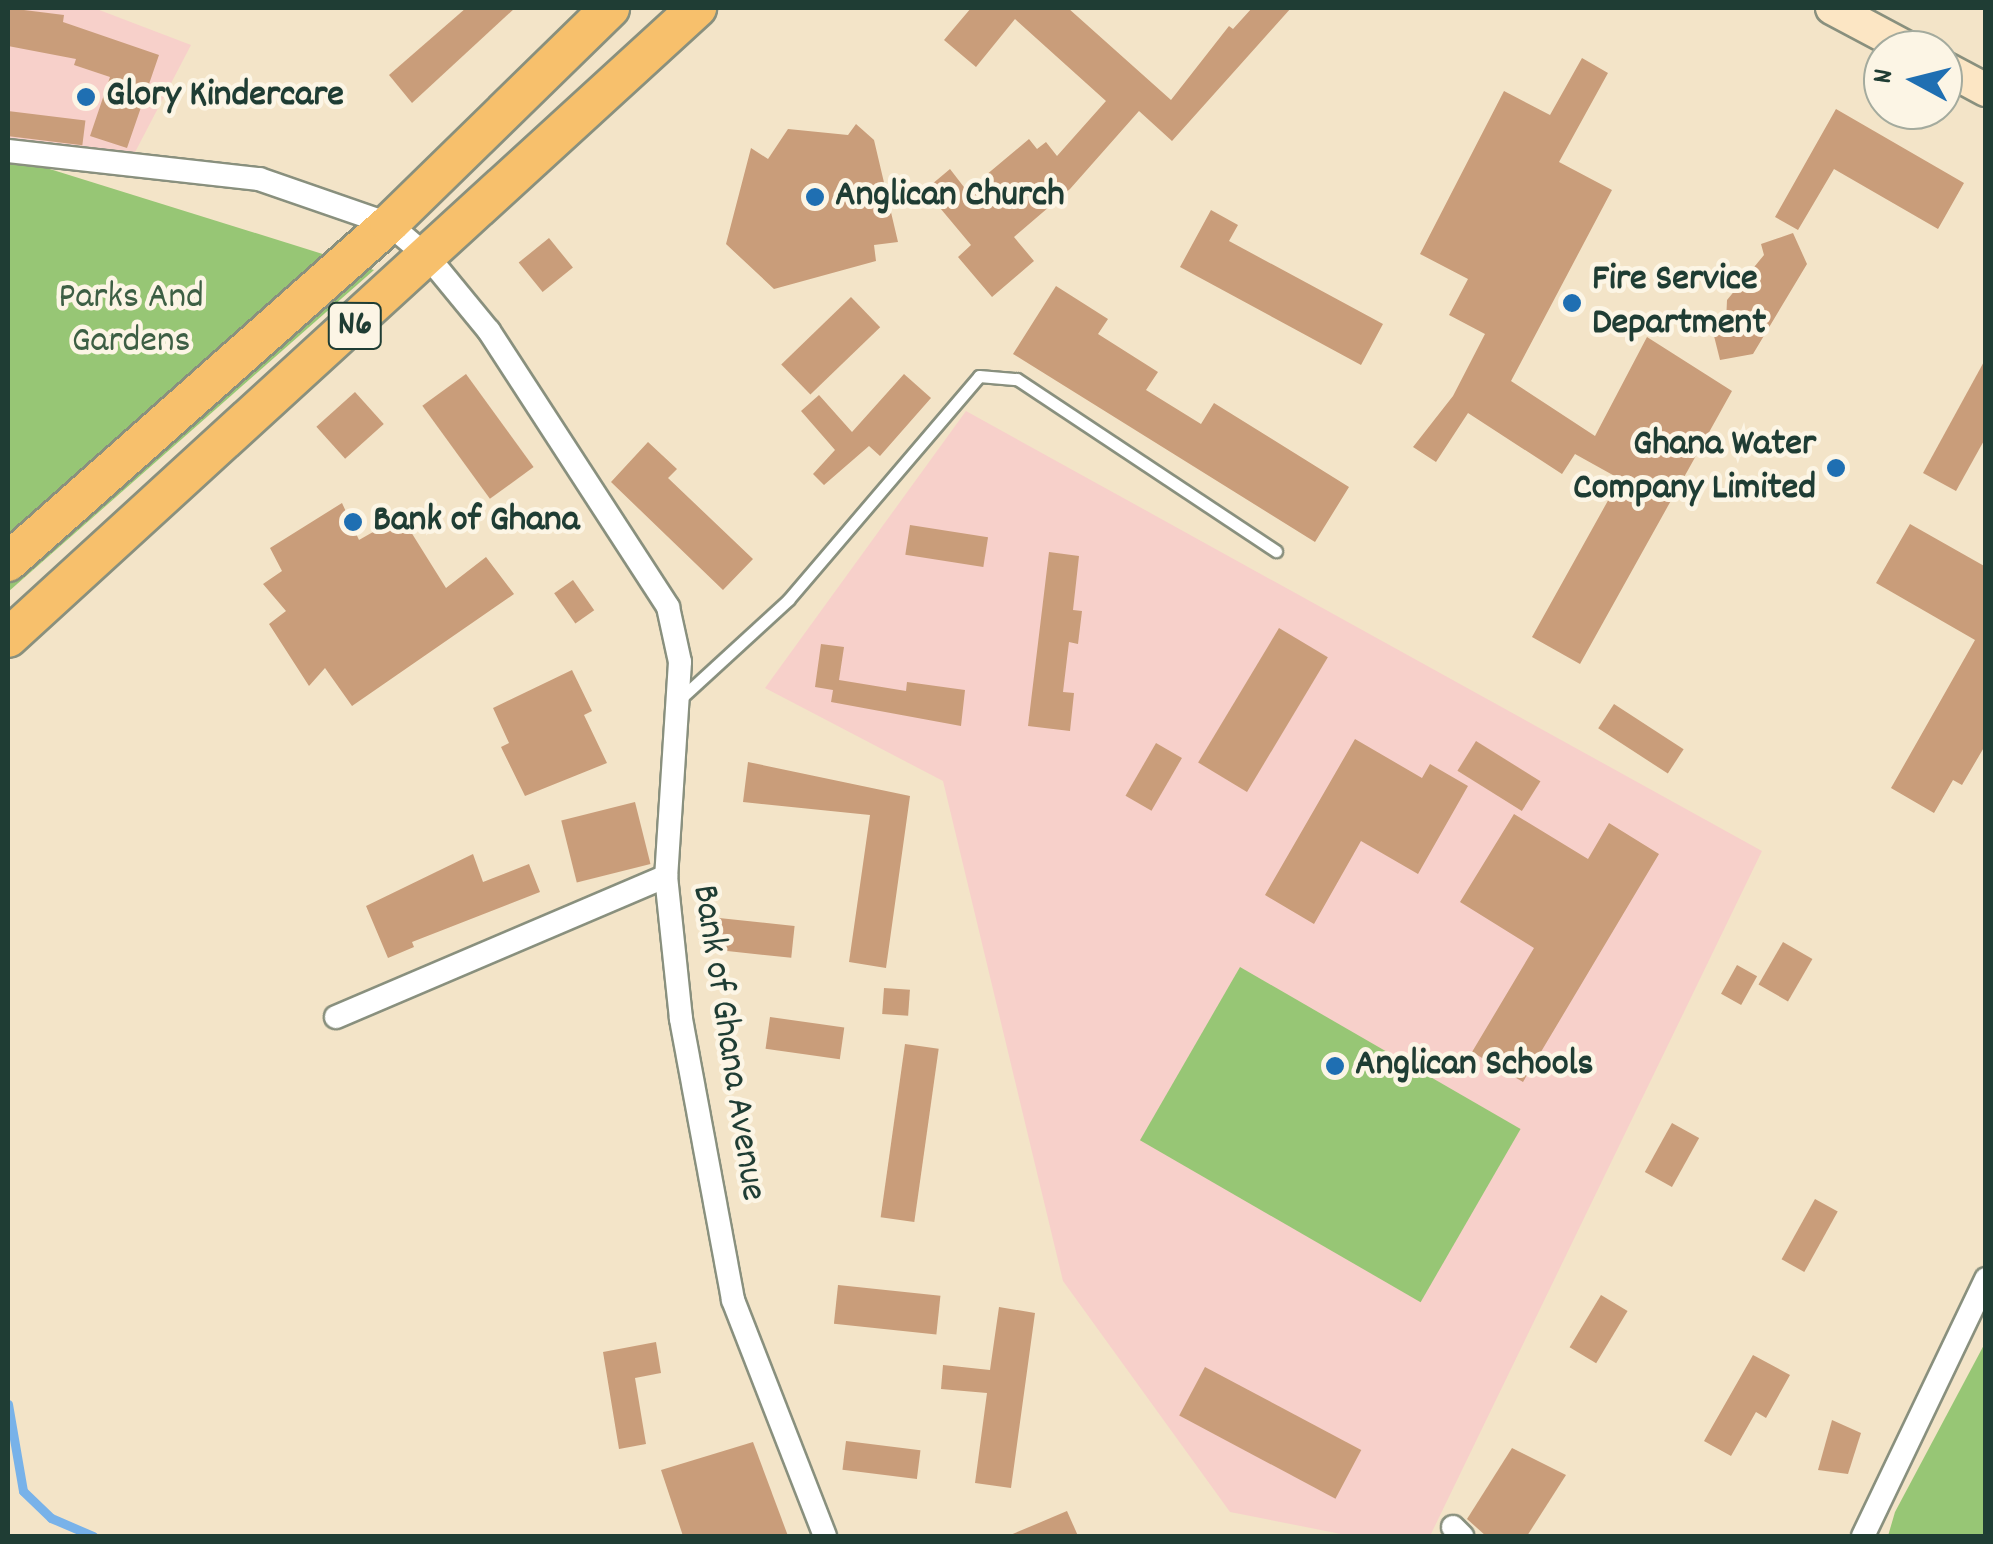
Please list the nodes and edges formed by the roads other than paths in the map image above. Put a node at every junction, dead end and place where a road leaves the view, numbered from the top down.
1 (610, 8) edge
2 (697, 8) edge
3 (1832, 8) edge
4 (1873, 30) edge
5 (1963, 78) edge
6 (1986, 90) edge
7 (8, 151) edge
8 (390, 224) junction
9 (429, 258) junction
10 (1276, 552) dead end
11 (8, 562) edge
12 (8, 638) edge
13 (680, 699) junction
14 (666, 876) junction
15 (336, 1017) dead end
16 (1986, 1279) edge
17 (824, 1536) edge
18 (1864, 1536) edge

1 - 8 main road, N6
2 - 9 main road, N6
3 - 4 street
5 - 6 street
7 - 8 street
8 - 9 street, Bank of Ghana Avenue
8 - 11 main road, N6
9 - 12 main road, N6
9 - 13 street, Bank of Ghana Avenue
10 - 13 lane
13 - 14 street, Bank of Ghana Avenue
14 - 15 street
14 - 17 street, Bank of Ghana Avenue
16 - 18 street

